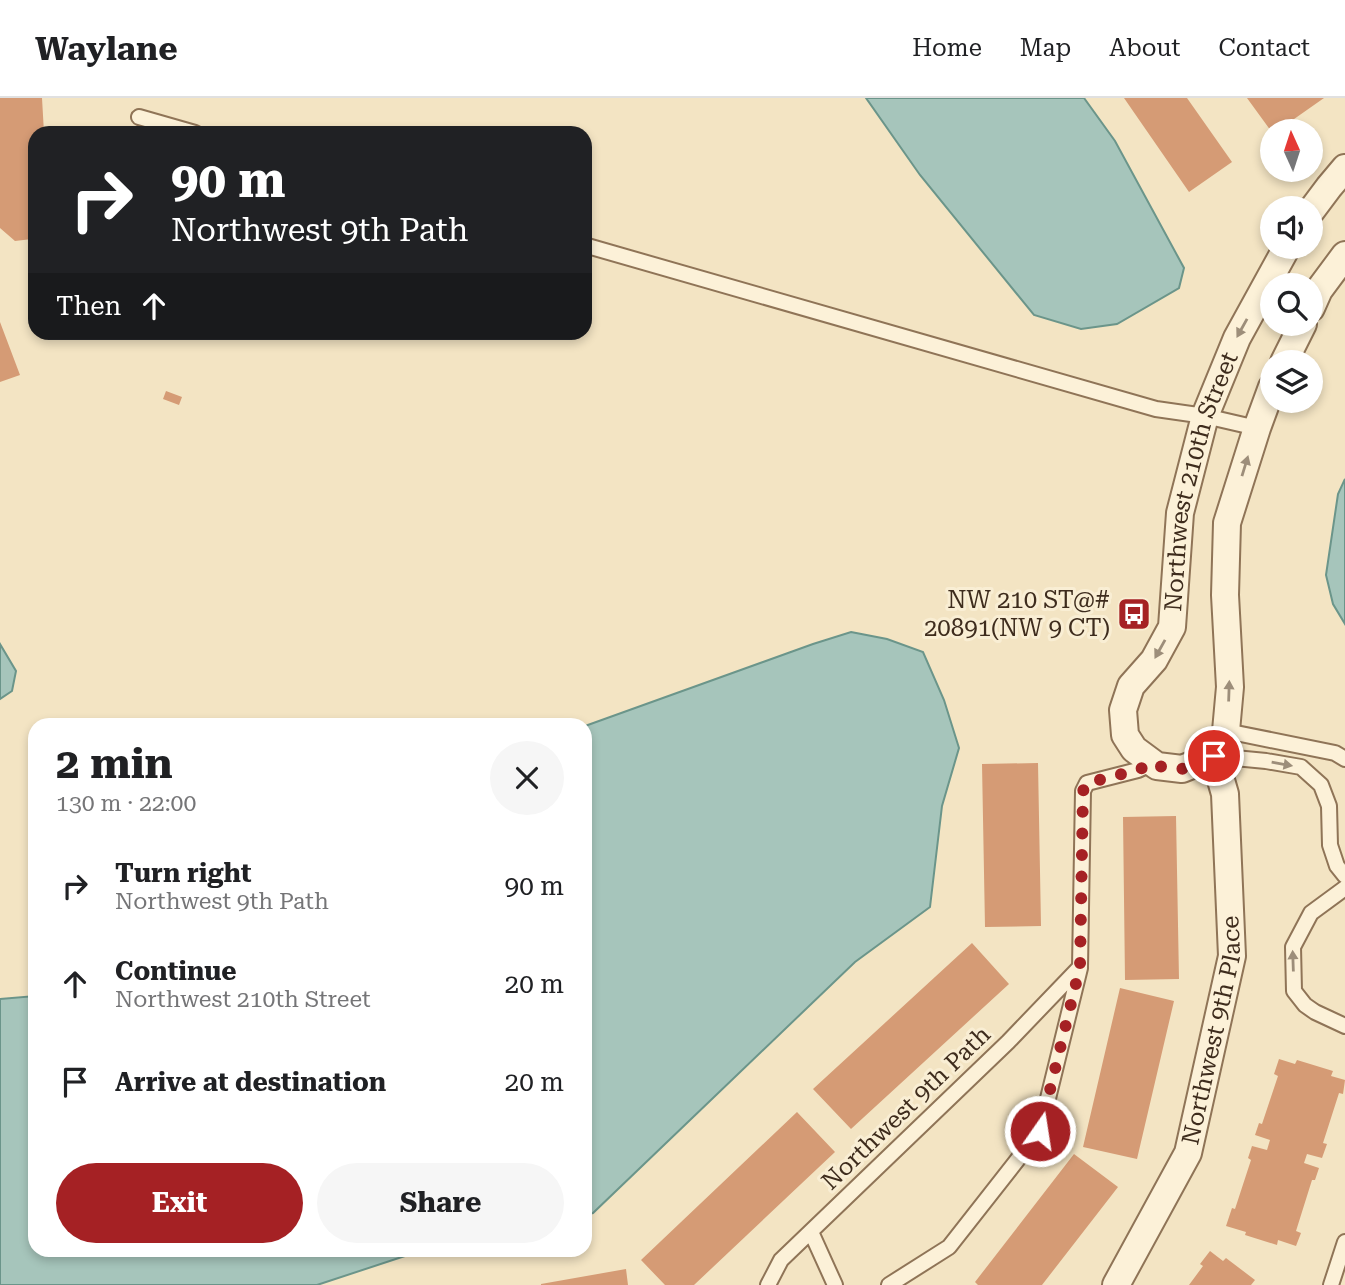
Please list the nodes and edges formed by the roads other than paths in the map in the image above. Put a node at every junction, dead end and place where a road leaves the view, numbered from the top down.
1 (139, 117) dead end
2 (170, 126) edge
3 (1345, 169) edge
4 (1322, 196) edge
5 (592, 247) edge
6 (1345, 255) edge
7 (1280, 259) edge
8 (1323, 285) edge
9 (1262, 413) edge
10 (1205, 416) junction
11 (1257, 428) junction
12 (1226, 731) junction
13 (1214, 756) junction
14 (1345, 759) edge
15 (1153, 763) junction
16 (1345, 876) edge
17 (1345, 888) edge
18 (1080, 967) junction
19 (1345, 1026) edge
20 (811, 1231) junction
21 (1345, 1242) edge
22 (768, 1285) edge
23 (835, 1285) edge
24 (889, 1285) edge
25 (1116, 1285) edge
26 (1331, 1285) edge

1 - 2 lane
3 - 4 street
5 - 10 lane
6 - 8 street
7 -> 10 street, Northwest 210th Street
9 - 11 street, Northwest 210th Street
10 - 11 lane
10 -> 15 street, Northwest 210th Street
12 -> 11 street, Northwest 210th Street
12 - 13 street, Northwest 210th Street
12 - 14 lane
13 - 15 street
13 -> 16 lane
13 - 25 street, Northwest 9th Place
15 - 18 lane
19 -> 17 lane
18 - 20 lane, Northwest 9th Path
18 - 24 lane
20 - 22 lane, Northwest 9th Path
20 - 23 lane
21 - 26 lane

